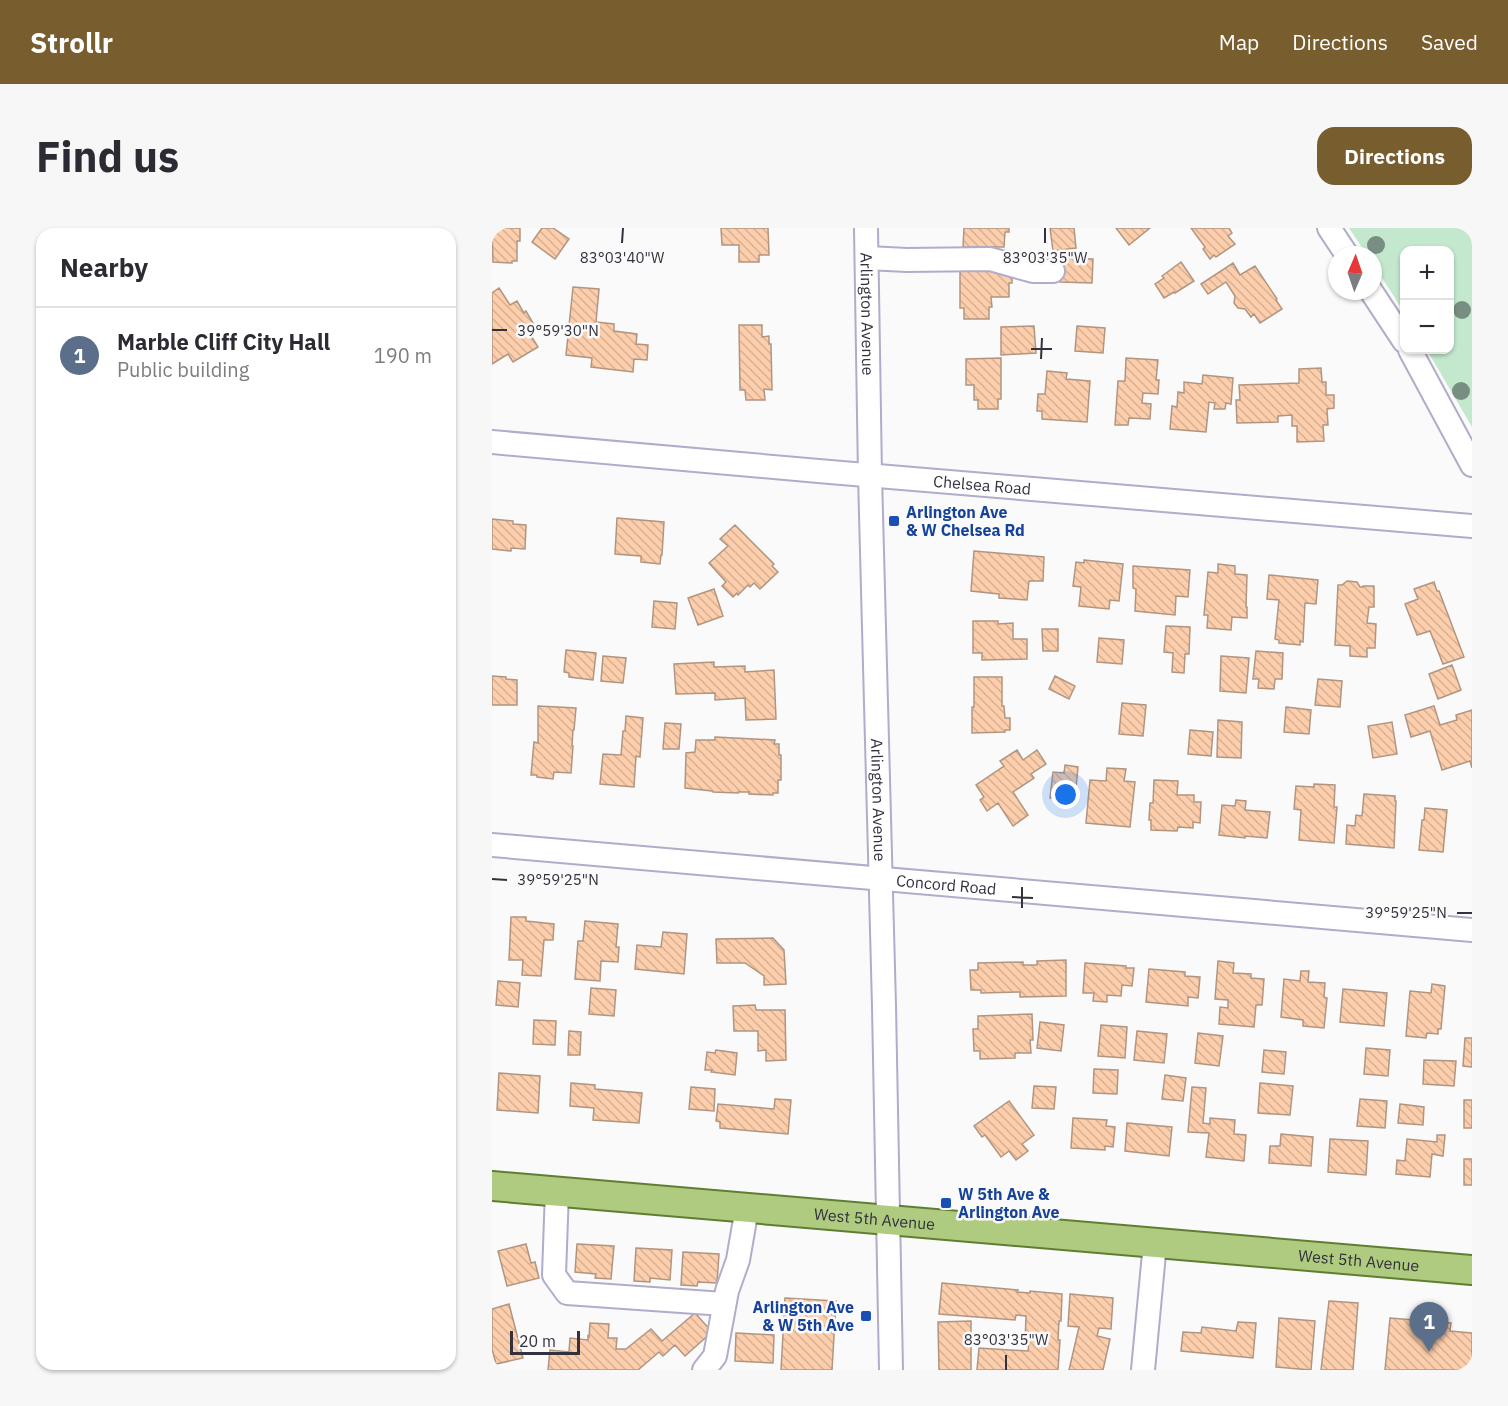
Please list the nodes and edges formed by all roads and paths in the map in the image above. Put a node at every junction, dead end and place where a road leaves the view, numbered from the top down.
1 (866, 228) edge
2 (1329, 228) edge
3 (1341, 246) edge
4 (867, 258) junction
5 (1053, 271) dead end
6 (1377, 300) edge
7 (1400, 335) edge
8 (1412, 354) edge
9 (492, 442) edge
10 (1472, 465) edge
11 (870, 476) junction
12 (1472, 526) edge
13 (492, 845) edge
14 (881, 878) junction
15 (1472, 930) edge
16 (492, 1186) edge
17 (557, 1191) junction
18 (747, 1208) junction
19 (888, 1220) junction
20 (1155, 1243) junction
21 (1472, 1270) edge
22 (724, 1304) junction
23 (704, 1370) edge
24 (891, 1370) edge
25 (1143, 1370) edge

1 - 4 street, Arlington Avenue
2 - 3 street
4 - 5 street
4 - 11 street, Arlington Avenue
6 - 7 street
8 - 10 street
9 - 11 street, Chelsea Road
11 - 12 street, Chelsea Road
11 - 14 street, Arlington Avenue
13 - 14 street, Concord Road
14 - 15 street, Concord Road
14 - 19 street, Arlington Avenue
16 - 17 main road, West 5th Avenue
17 - 18 main road, West 5th Avenue
17 - 22 street
18 - 19 main road, West 5th Avenue
18 - 22 street
19 - 20 main road, West 5th Avenue
19 - 24 street, Arlington Avenue
20 - 21 main road, West 5th Avenue
20 - 25 street
22 - 23 street

